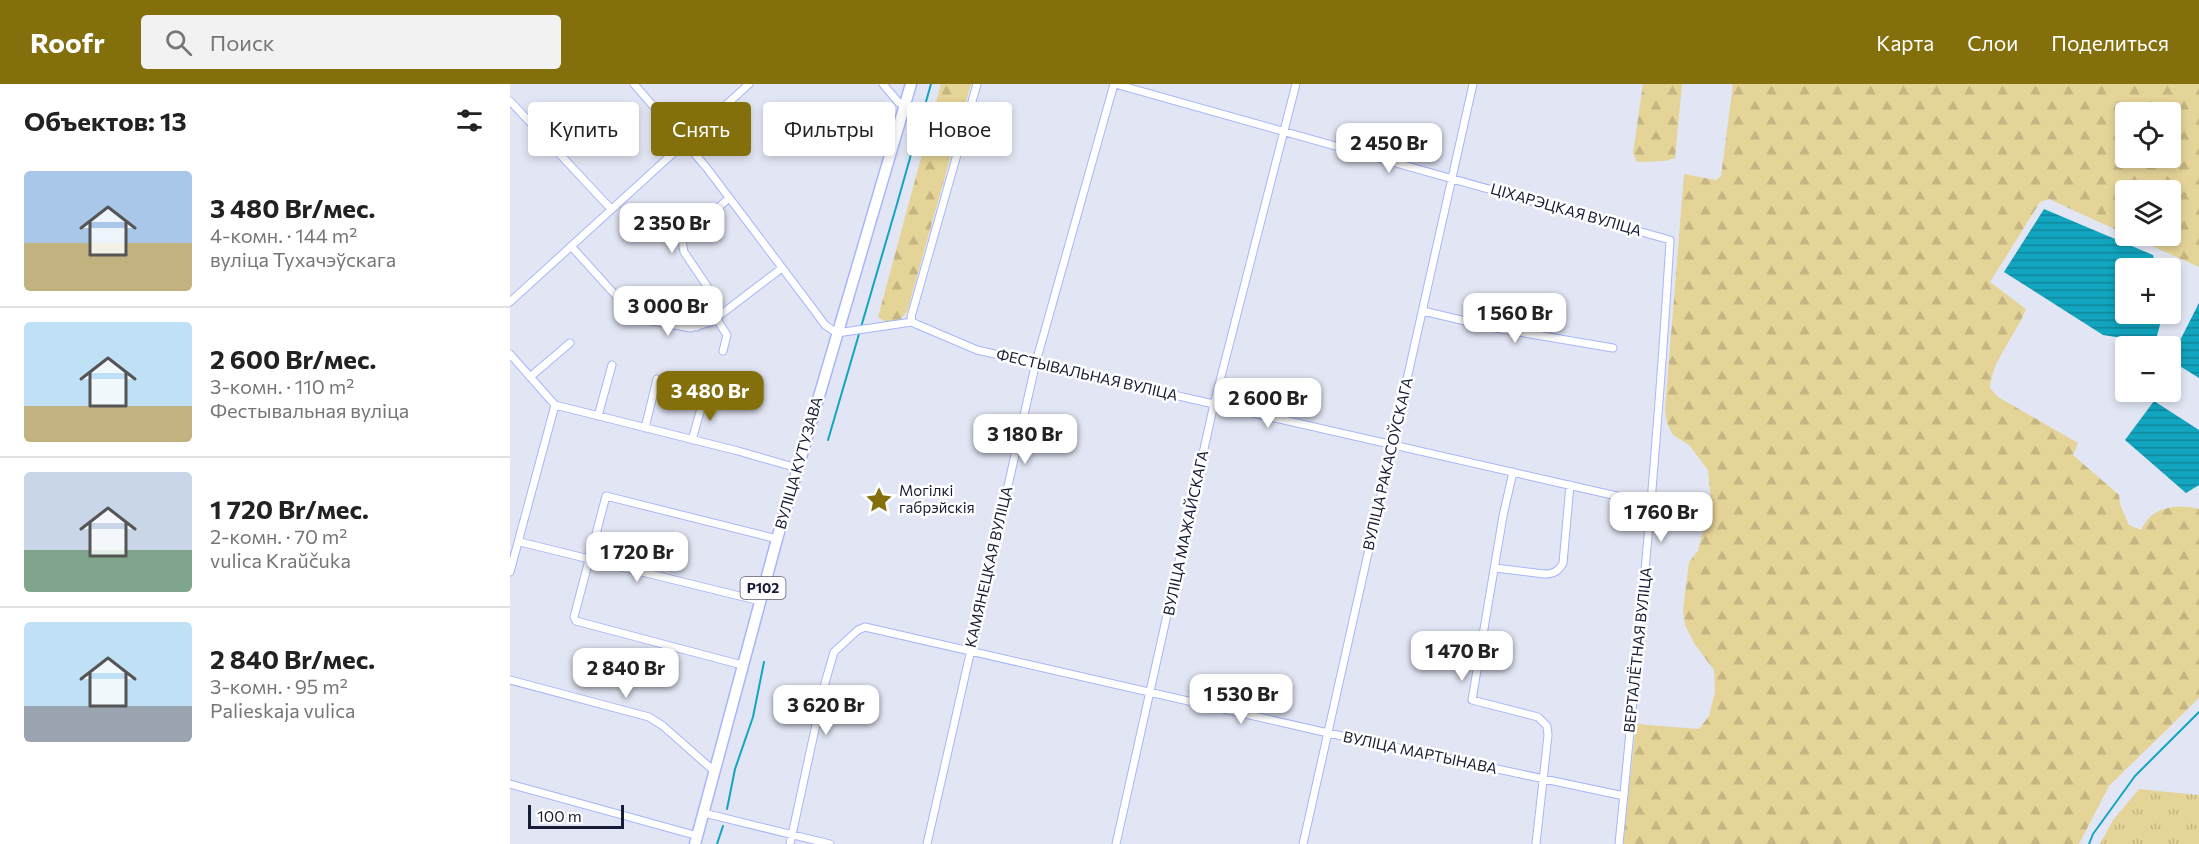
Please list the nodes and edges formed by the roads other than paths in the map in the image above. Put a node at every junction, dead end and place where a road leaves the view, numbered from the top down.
1 (634, 84) edge
2 (749, 84) edge
3 (883, 84) edge
4 (911, 84) edge
5 (977, 84) edge
6 (1114, 84) edge
7 (1296, 84) edge
8 (1473, 84) edge
9 (510, 101) edge
10 (729, 102) edge
11 (651, 103) edge
12 (905, 105) junction
13 (1284, 132) junction
14 (669, 156) edge
15 (697, 156) edge
16 (1452, 178) junction
17 (729, 198) junction
18 (611, 210) junction
19 (1670, 240) joint
20 (571, 246) junction
21 (782, 268) junction
22 (510, 302) edge
23 (1423, 311) junction
24 (716, 318) junction
25 (912, 319) junction
26 (697, 327) junction
27 (837, 333) junction
28 (570, 343) dead end
29 (1613, 348) dead end
30 (723, 351) dead end
31 (510, 354) edge
32 (1036, 362) junction
33 (612, 365) dead end
34 (530, 377) junction
35 (657, 379) dead end
36 (704, 399) dead end
37 (1214, 404) junction
38 (555, 405) junction
39 (598, 416) junction
40 (645, 428) junction
41 (692, 440) junction
42 (1391, 444) junction
43 (797, 468) junction
44 (1513, 472) junction
45 (1570, 485) junction
46 (1652, 504) junction
47 (777, 539) junction
48 (520, 542) junction
49 (590, 558) junction
50 (1496, 568) junction
51 (510, 572) edge
52 (760, 601) junction
53 (970, 650) junction
54 (742, 665) junction
55 (510, 680) edge
56 (1151, 691) junction
57 (1328, 733) junction
58 (714, 771) junction
59 (1542, 779) junction
60 (510, 784) edge
61 (1624, 796) junction
62 (704, 813) junction
63 (792, 835) junction
64 (697, 840) edge
65 (790, 844) edge
66 (830, 844) edge
67 (927, 844) edge
68 (1116, 844) edge
69 (1303, 844) edge
70 (1536, 844) edge
71 (1619, 844) edge

1 - 11 street
2 - 10 street
3 - 12 street
4 - 12 main road, ВУЛІЦА КУТУЗАВА / Р102
5 - 25 street
6 - 13 street, ЦІХАРЭЦКАЯ ВУЛІЦА
6 - 32 street, КАМЯНЕЦКАЯ ВУЛІЦА
7 - 13 street, ВУЛІЦА МАЖАЙСКАГА
8 - 16 street, ВУЛІЦА РАКАСОЎСКАГА
9 - 18 street
12 - 27 main road, ВУЛІЦА КУТУЗАВА / Р102
13 - 16 street, ЦІХАРЭЦКАЯ ВУЛІЦА
13 - 37 street, ВУЛІЦА МАЖАЙСКАГА
14 - 18 street
15 - 17 street
16 - 19 street, ЦІХАРЭЦКАЯ ВУЛІЦА
16 - 23 street, ВУЛІЦА РАКАСОЎСКАГА
17 - 21 street
17 - 26 street
18 - 20 street
19 - 46 street, ВЕРТАЛЁТНАЯ ВУЛІЦА
20 - 22 street
20 - 26 street
21 - 24 street
21 - 27 street
23 - 29 street
23 - 42 street, ВУЛІЦА РАКАСОЎСКАГА
24 - 26 street
24 - 30 street
25 - 27 street
25 - 32 street, ФЕСТЫВАЛЬНАЯ ВУЛІЦА
27 - 43 main road, ВУЛІЦА КУТУЗАВА / Р102
28 - 34 street
31 - 34 street
32 - 37 street, ФЕСТЫВАЛЬНАЯ ВУЛІЦА
32 - 53 street, КАМЯНЕЦКАЯ ВУЛІЦА
33 - 39 street
34 - 38 street
35 - 40 street
36 - 41 street
37 - 42 street, ФЕСТЫВАЛЬНАЯ ВУЛІЦА
37 - 56 street, ВУЛІЦА МАЖАЙСКАГА
38 - 39 street
38 - 48 street
39 - 40 street
40 - 41 street
41 - 43 street
42 - 44 street, ФЕСТЫВАЛЬНАЯ ВУЛІЦА
42 - 57 street, ВУЛІЦА РАКАСОЎСКАГА
43 - 47 main road, ВУЛІЦА КУТУЗАВА / Р102
44 - 45 street, ФЕСТЫВАЛЬНАЯ ВУЛІЦА
44 - 50 street
45 - 46 street, ФЕСТЫВАЛЬНАЯ ВУЛІЦА
45 - 50 street
46 - 61 street, ВЕРТАЛЁТНАЯ ВУЛІЦА
47 - 49 street
47 - 52 main road, ВУЛІЦА КУТУЗАВА / Р102
48 - 49 street
48 - 51 street
49 - 52 street
49 - 54 street
50 - 59 street
52 - 54 main road, ВУЛІЦА КУТУЗАВА / Р102
53 - 56 street, ВУЛІЦА МАРТЫНАВА
53 - 63 street, ВУЛІЦА МАРТЫНАВА
53 - 67 street, КАМЯНЕЦКАЯ ВУЛІЦА
54 - 58 main road, ВУЛІЦА КУТУЗАВА / Р102
55 - 58 street
56 - 57 street, ВУЛІЦА МАРТЫНАВА
56 - 68 street, ВУЛІЦА МАЖАЙСКАГА
57 - 59 street, ВУЛІЦА МАРТЫНАВА
57 - 69 street, ВУЛІЦА РАКАСОЎСКАГА
58 - 62 main road, ВУЛІЦА КУТУЗАВА / Р102
59 - 61 street, ВУЛІЦА МАРТЫНАВА
59 - 70 street
60 - 64 street
61 - 71 street, ВЕРТАЛЁТНАЯ ВУЛІЦА
62 - 63 street
62 - 64 main road, ВУЛІЦА КУТУЗАВА / Р102
63 - 65 street
63 - 66 street

